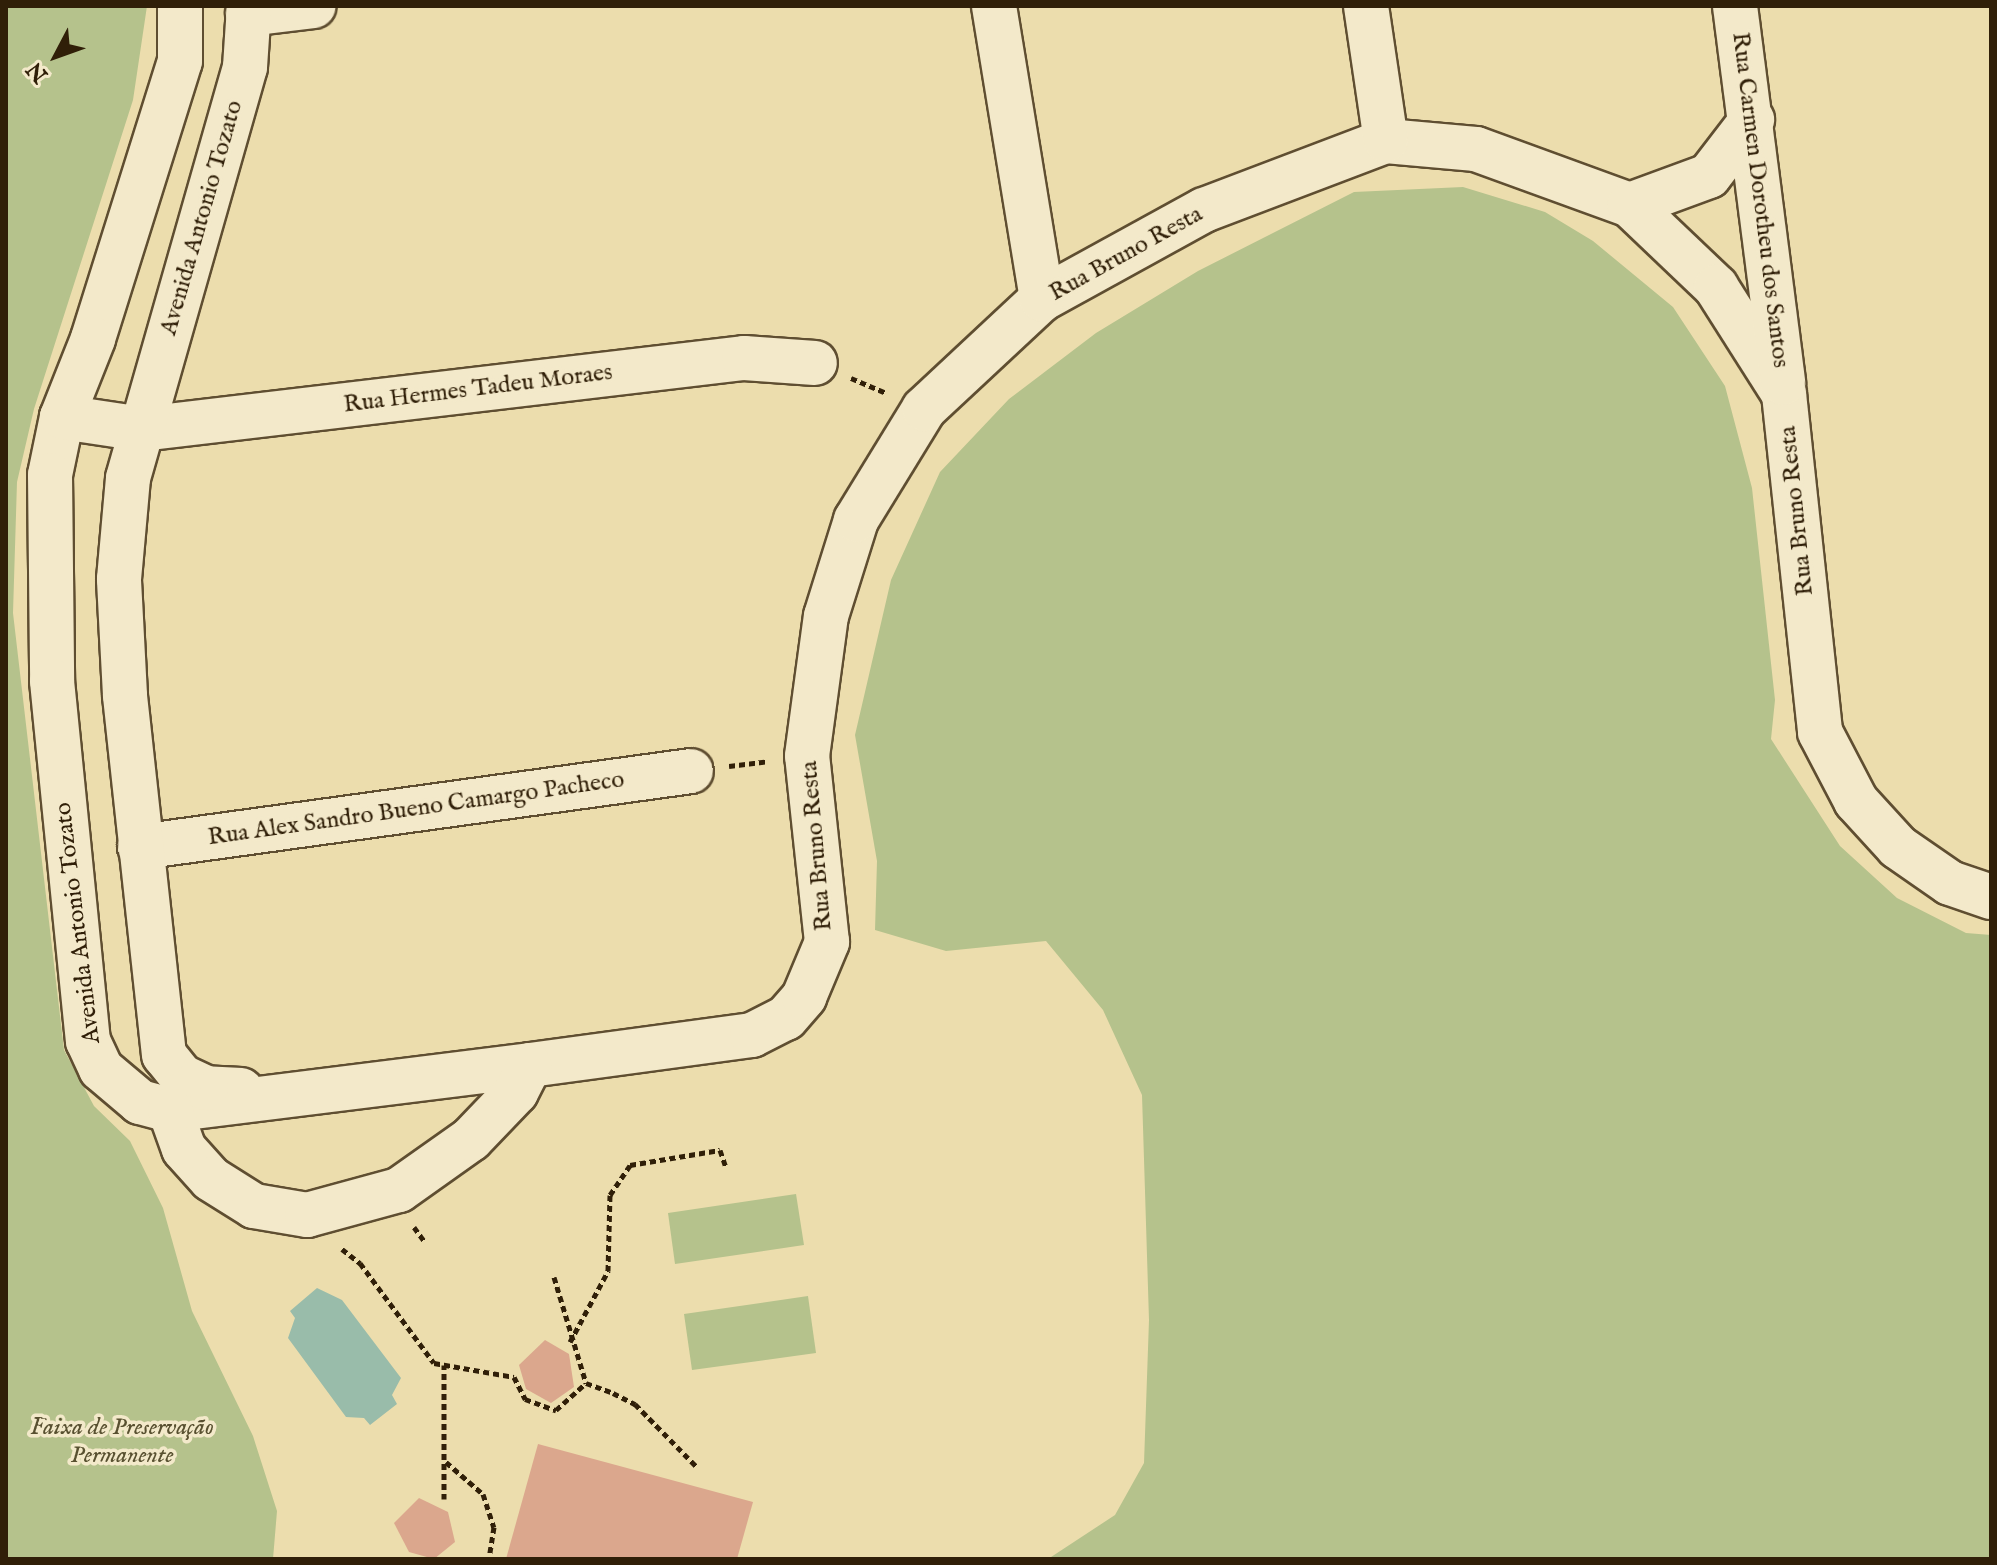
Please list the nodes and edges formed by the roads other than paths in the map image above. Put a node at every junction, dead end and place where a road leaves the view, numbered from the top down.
1 (180, 6) edge
2 (314, 6) edge
3 (994, 6) edge
4 (1366, 6) edge
5 (1735, 6) edge
6 (248, 10) edge
7 (1752, 120) junction
8 (1386, 141) junction
9 (1630, 205) junction
10 (1042, 299) junction
11 (815, 363) road end
12 (1784, 394) junction
13 (62, 417) junction
14 (142, 429) junction
15 (691, 771) road end
16 (140, 847) junction
17 (1991, 897) edge
18 (530, 1065) junction
19 (295, 1093) junction
20 (170, 1110) junction

1 - 13 street, Avenida Antonio Tozato
2 - 6 street
3 - 10 street
4 - 8 street
5 - 7 street, Rua Carmen Dorotheu dos Santos
6 - 14 street, Avenida Antonio Tozato
7 - 9 street
7 - 12 street, Rua Carmen Dorotheu dos Santos
8 - 9 street, Rua Bruno Resta
8 - 10 street, Rua Bruno Resta
9 - 12 street, Rua Bruno Resta
10 - 18 street, Rua Bruno Resta
11 - 14 street, Rua Hermes Tadeu Moraes
12 - 17 street, Rua Bruno Resta
13 - 14 street
13 - 20 street, Avenida Antonio Tozato
14 - 16 street, Avenida Antonio Tozato
15 - 16 street, Rua Alex Sandro Bueno Camargo Pacheco
16 - 19 street, Avenida Antonio Tozato
18 - 19 street, Rua Bruno Resta
18 - 20 street
19 - 20 street

